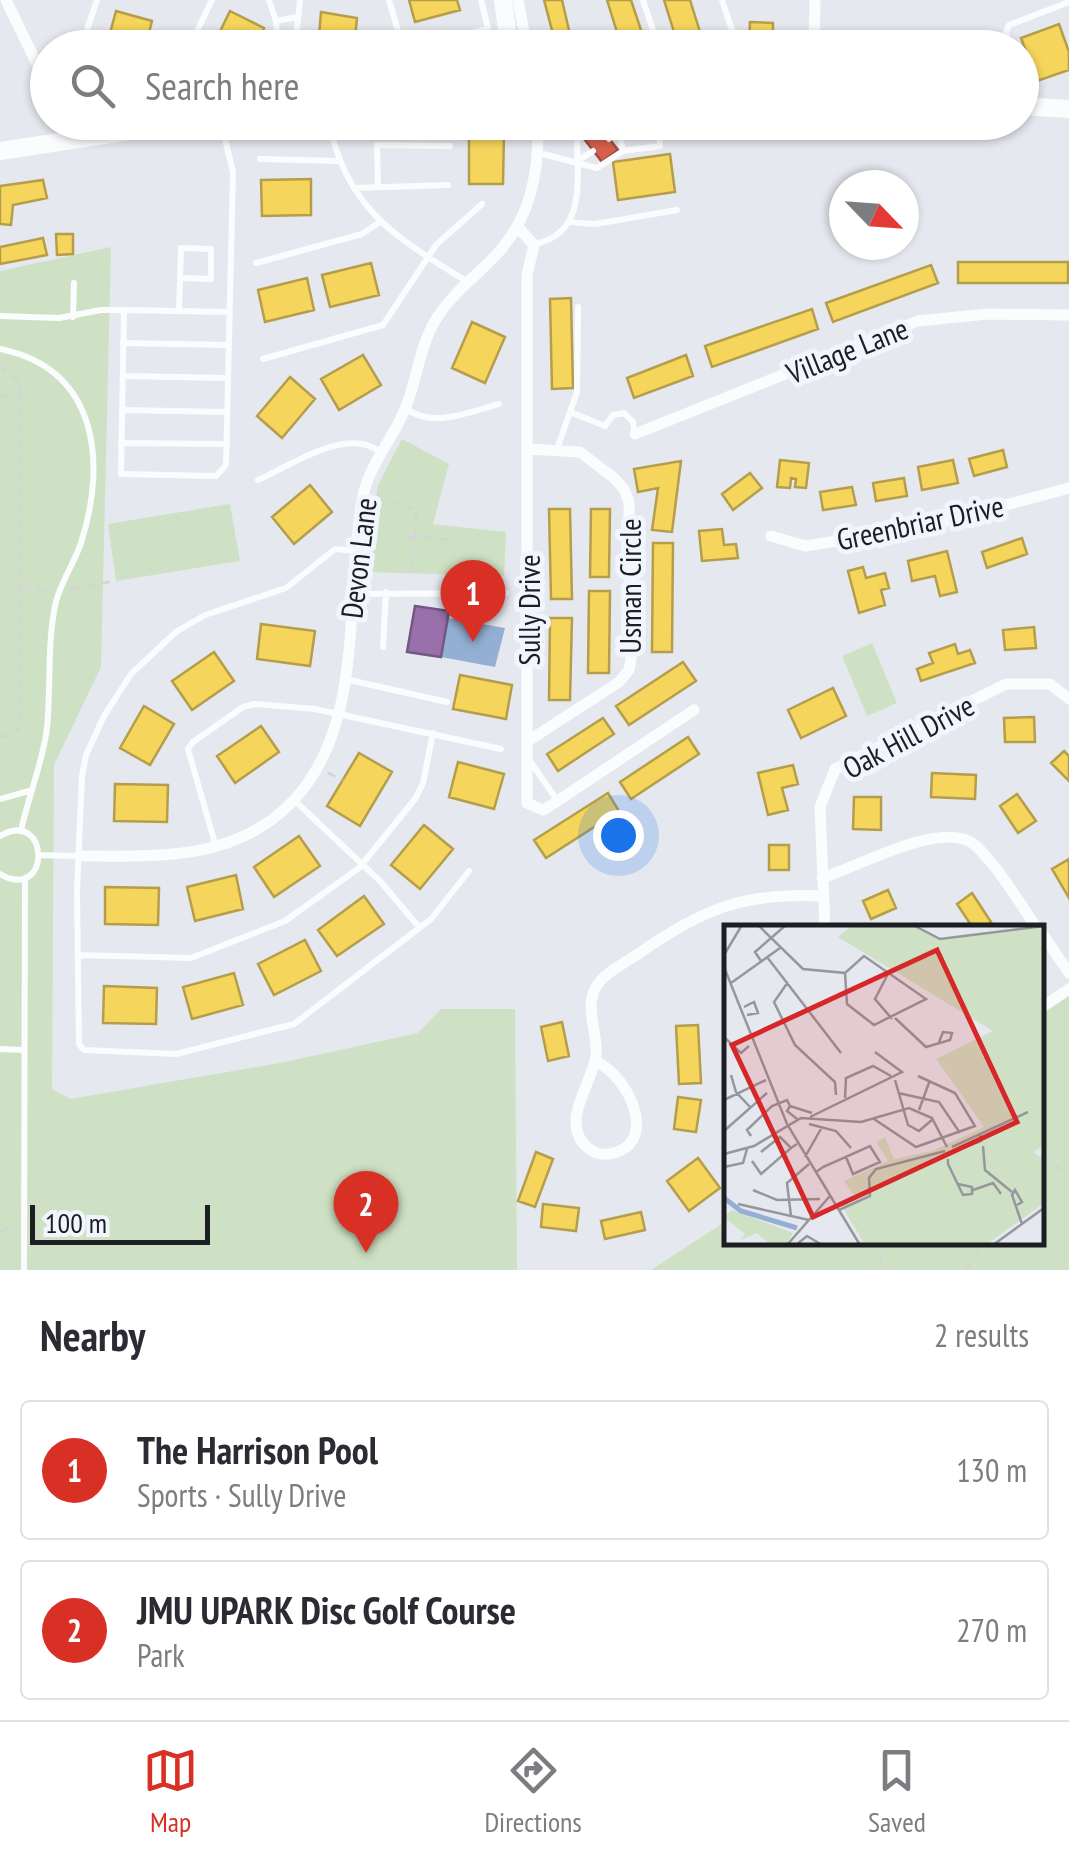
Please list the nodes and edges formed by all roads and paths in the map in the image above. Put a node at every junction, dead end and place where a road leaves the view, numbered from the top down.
1 (6, 0) edge
2 (96, 0) edge
3 (212, 0) edge
4 (269, 0) edge
5 (300, 0) edge
6 (390, 0) edge
7 (481, 0) edge
8 (502, 0) edge
9 (518, 0) edge
10 (643, 0) edge
11 (722, 0) edge
12 (814, 0) edge
13 (1047, 0) edge
14 (1069, 2) edge
15 (1050, 10) junction
16 (296, 17) junction
17 (276, 21) junction
18 (87, 30) edge
19 (198, 30) edge
20 (277, 30) edge
21 (296, 30) edge
22 (399, 30) edge
23 (481, 30) edge
24 (507, 30) edge
25 (524, 30) edge
26 (653, 30) edge
27 (732, 30) edge
28 (814, 30) edge
29 (1007, 30) edge
30 (30, 50) edge
31 (1039, 107) edge
32 (1069, 109) edge
33 (39, 140) edge
34 (225, 140) edge
35 (334, 140) edge
36 (538, 140) edge
37 (577, 140) edge
38 (621, 140) edge
39 (660, 140) edge
40 (450, 146) dead end
41 (0, 151) edge
42 (593, 151) dead end
43 (623, 151) junction
44 (538, 153) junction
45 (260, 159) dead end
46 (578, 160) junction
47 (339, 161) junction
48 (448, 185) dead end
49 (378, 187) junction
50 (353, 188) junction
51 (482, 204) dead end
52 (677, 210) dead end
53 (380, 222) junction
54 (570, 222) junction
55 (517, 226) junction
56 (534, 245) junction
57 (428, 257) junction
58 (256, 263) dead end
59 (180, 278) junction
60 (211, 279) junction
61 (230, 280) junction
62 (468, 282) junction
63 (74, 283) dead end
64 (578, 307) dead end
65 (124, 310) junction
66 (179, 311) junction
67 (230, 312) junction
68 (1069, 314) edge
69 (0, 316) edge
70 (73, 317) junction
71 (123, 343) junction
72 (229, 345) junction
73 (0, 350) edge
74 (263, 359) dead end
75 (0, 366) edge
76 (122, 376) junction
77 (228, 378) junction
78 (20, 395) junction
79 (0, 396) edge
80 (499, 404) dead end
81 (405, 408) junction
82 (122, 410) junction
83 (228, 412) junction
84 (570, 412) junction
85 (635, 434) joint
86 (121, 443) junction
87 (227, 444) junction
88 (557, 449) junction
89 (527, 450) junction
90 (380, 452) junction
91 (258, 480) dead end
92 (1069, 488) edge
93 (363, 496) junction
94 (771, 536) dead end
95 (356, 551) junction
96 (412, 569) dead end
97 (386, 592) junction
98 (506, 593) dead end
99 (352, 594) junction
100 (383, 647) dead end
101 (344, 679) junction
102 (1069, 699) edge
103 (446, 702) dead end
104 (694, 710) dead end
105 (339, 714) junction
106 (433, 733) junction
107 (0, 736) edge
108 (528, 741) junction
109 (501, 749) dead end
110 (528, 758) junction
111 (318, 768) junction
112 (343, 780) dead end
113 (29, 791) junction
114 (0, 800) edge
115 (294, 800) junction
116 (558, 801) junction
117 (21, 832) junction
118 (0, 836) edge
119 (216, 848) junction
120 (40, 855) junction
121 (79, 856) junction
122 (362, 864) junction
123 (469, 871) dead end
124 (0, 874) edge
125 (25, 878) junction
126 (822, 878) junction
127 (823, 896) junction
128 (825, 925) edge
129 (1036, 925) edge
130 (419, 927) junction
131 (1044, 936) edge
132 (77, 956) junction
133 (1069, 974) edge
134 (1069, 989) edge
135 (1044, 1006) edge
136 (0, 1049) edge
137 (24, 1050) junction
138 (595, 1061) junction
139 (1044, 1159) edge
140 (1069, 1174) edge
141 (24, 1218) junction
142 (0, 1232) edge
143 (880, 1245) edge
144 (982, 1245) edge
145 (24, 1270) edge
146 (881, 1270) edge
147 (966, 1270) edge

1 - 30 street
2 - 18 lane
3 - 19 lane
4 - 17 lane
5 - 16 lane
6 - 22 lane
7 - 23 lane
8 - 24 main road
9 - 25 street
10 - 26 lane
11 - 27 lane
12 - 28 street
13 - 15 lane
14 - 15 lane
15 - 29 lane
16 - 17 lane
16 - 21 lane
17 - 20 lane
31 - 32 main road
33 - 41 main road
34 - 61 lane
35 - 47 lane
36 - 44 street, Devon Lane
37 - 46 lane
38 - 43 lane
39 - 43 lane
40 - 49 lane
42 - 46 lane
43 - 46 lane
44 - 46 lane
44 - 55 street, Devon Lane
45 - 47 lane
46 - 54 lane
47 - 50 lane
48 - 49 lane
49 - 50 lane
50 - 53 lane
51 - 57 lane
52 - 54 lane
53 - 57 lane
53 - 58 lane
54 - 56 lane
55 - 56 street
55 - 62 street, Devon Lane
56 - 89 street, Sully Drive
57 - 62 lane
57 - 74 lane
59 - 60 lane
59 - 60 lane
59 - 66 lane
60 - 61 lane
61 - 67 lane
62 - 81 street, Devon Lane
63 - 70 lane
64 - 84 lane
65 - 66 lane
65 - 70 lane
65 - 71 lane
66 - 67 lane
67 - 72 lane
68 - 85 street, Village Lane
69 - 70 lane
71 - 72 lane
71 - 76 lane
72 - 77 lane
73 - 113 lane
75 - 78 path
76 - 77 lane
76 - 82 lane
77 - 83 lane
78 - 79 path
78 - 107 path
80 - 81 lane
81 - 90 street, Devon Lane
82 - 83 lane
82 - 86 lane
83 - 87 lane
84 - 85 lane
84 - 88 lane
86 - 87 lane
86 - 87 lane
88 - 89 street, Usman Circle
88 - 108 street, Usman Circle
89 - 108 street, Sully Drive
90 - 91 lane
90 - 93 street, Devon Lane
92 - 94 street, Greenbriar Drive
93 - 95 street, Devon Lane
93 - 96 path
95 - 99 street, Devon Lane
95 - 121 lane
97 - 98 lane
97 - 99 lane
97 - 100 lane
99 - 101 street, Devon Lane
101 - 103 lane
101 - 105 street, Devon Lane
102 - 126 street, Oak Hill Drive
104 - 116 street
105 - 106 lane
105 - 111 street, Devon Lane
105 - 119 lane
106 - 109 lane
106 - 122 lane
108 - 110 street, Sully Drive
110 - 116 lane
110 - 116 street, Sully Drive
111 - 112 path
111 - 115 street, Devon Lane
113 - 114 lane
113 - 117 lane
115 - 119 street, Devon Lane
115 - 122 lane
117 - 118 lane
117 - 120 lane
119 - 121 street, Devon Lane
120 - 121 lane
120 - 125 lane
121 - 132 lane
122 - 130 lane
122 - 132 lane
123 - 130 lane
124 - 125 lane
125 - 137 lane
126 - 127 street, Oak Hill Drive
126 - 129 street
127 - 128 street, Oak Hill Drive
127 - 138 street
130 - 132 lane
131 - 133 street
134 - 135 street
136 - 137 lane
137 - 141 lane
138 - 138 street
139 - 140 path
141 - 142 path
141 - 145 lane
143 - 146 path
144 - 147 path

